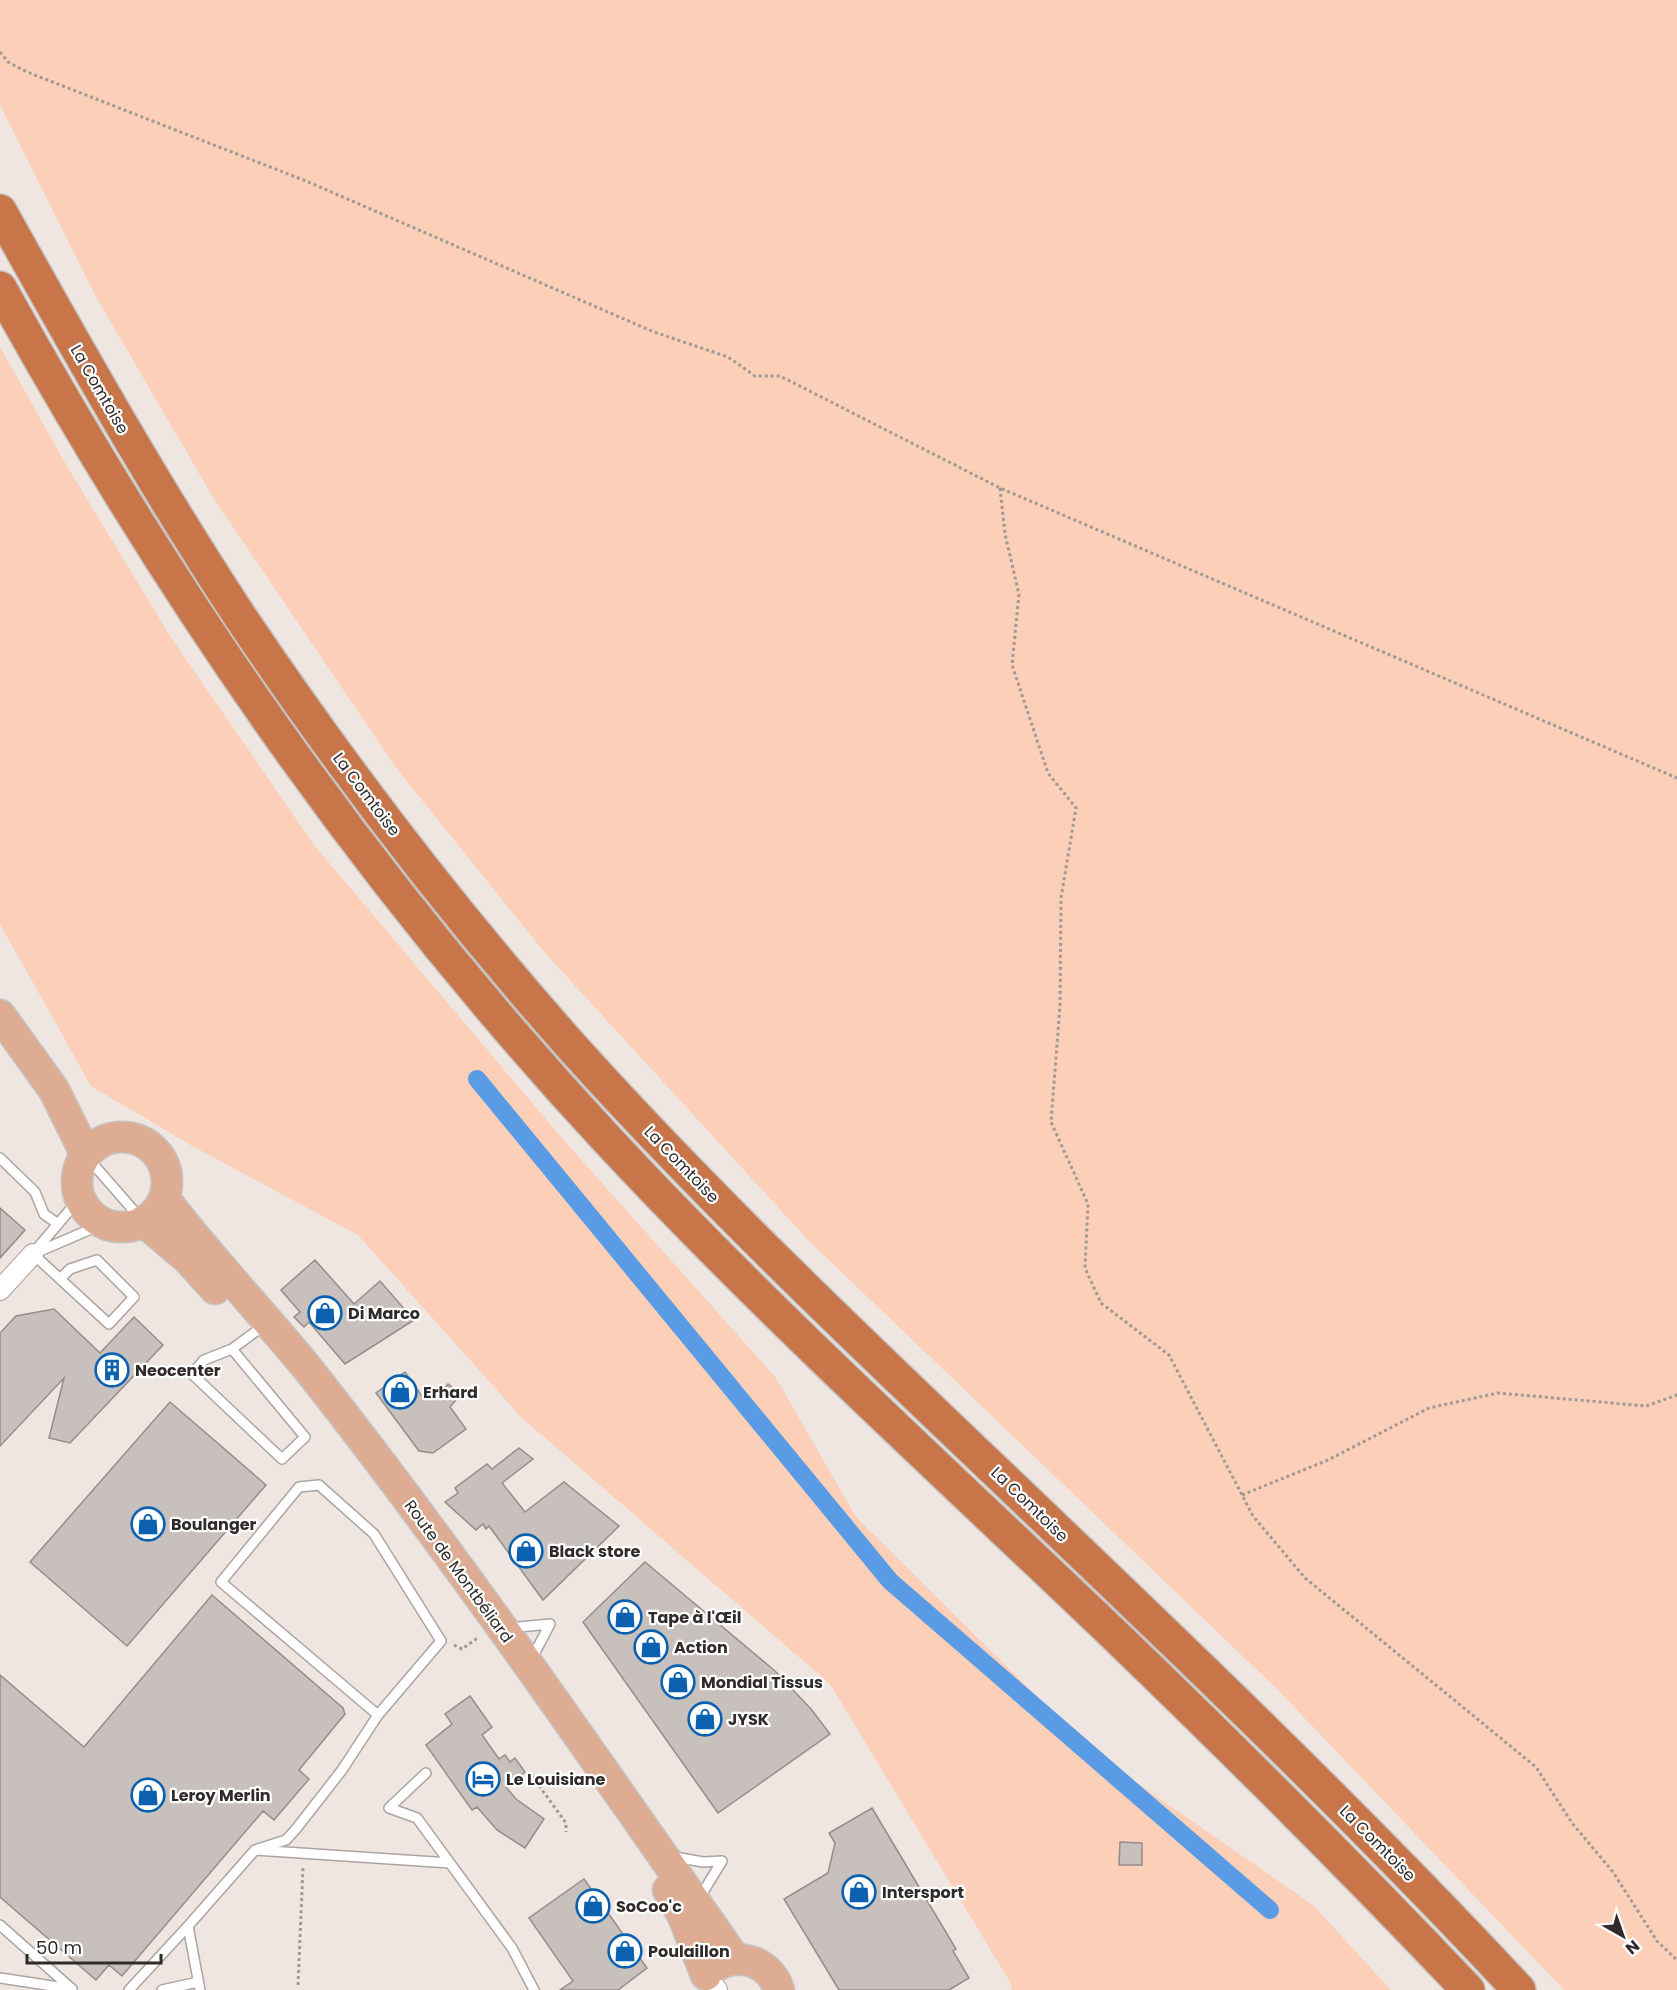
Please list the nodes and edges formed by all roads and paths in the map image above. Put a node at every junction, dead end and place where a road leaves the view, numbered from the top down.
1 (0, 52) edge
2 (0, 212) edge
3 (0, 288) edge
4 (1000, 488) junction
5 (1677, 778) edge
6 (0, 1014) edge
7 (54, 1090) junction
8 (111, 1138) junction
9 (86, 1155) junction
10 (0, 1158) edge
11 (80, 1198) junction
12 (164, 1198) junction
13 (143, 1221) junction
14 (105, 1223) junction
15 (58, 1224) junction
16 (33, 1254) junction
17 (60, 1279) junction
18 (0, 1290) edge
19 (244, 1341) junction
20 (1677, 1395) edge
21 (1242, 1495) junction
22 (494, 1631) junction
23 (441, 1641) junction
24 (528, 1665) junction
25 (378, 1715) junction
26 (426, 1773) dead end
27 (532, 1776) dead end
28 (566, 1832) dead end
29 (255, 1850) junction
30 (662, 1851) junction
31 (304, 1853) junction
32 (450, 1863) junction
33 (701, 1909) junction
34 (0, 1925) edge
35 (188, 1926) junction
36 (735, 1959) junction
37 (1677, 1960) edge
38 (0, 1978) edge
39 (707, 1985) edge
40 (199, 1986) edge
41 (298, 1986) dead end
42 (74, 1990) edge
43 (129, 1990) edge
44 (162, 1990) edge
45 (534, 1990) edge
46 (778, 1990) edge
47 (1468, 1990) edge
48 (1519, 1990) edge

1 - 4 path
2 - 48 highway, La Comtoise
3 - 47 highway
4 - 5 path
4 - 21 path
6 - 7 main road
7 - 8 main road
7 - 9 main road
8 - 9 main road
8 - 12 main road
9 - 11 main road
9 - 13 lane
10 - 15 lane
11 - 14 main road
11 - 15 lane
12 - 13 main road
12 - 22 main road, Route de Montbéliard
13 - 14 main road
13 - 19 main road, Route de Montbéliard
14 - 16 lane
15 - 16 lane
16 - 17 lane
16 - 18 street
17 - 17 lane
19 - 19 lane
19 - 22 main road, Route de Montbéliard
20 - 21 path
21 - 37 path
22 - 23 path
22 - 24 main road, Route de Montbéliard
22 - 24 lane
22 - 39 main road, Route de Montbéliard
23 - 25 lane
23 - 25 lane
24 - 30 main road, Route de Montbéliard
25 - 29 lane
26 - 32 lane
27 - 28 path
29 - 31 lane
29 - 35 lane
30 - 33 main road, Route de Montbéliard
30 - 33 lane
31 - 32 lane
31 - 41 path
32 - 45 lane
33 - 36 main road, Route de Montbéliard
34 - 42 lane
35 - 40 lane
35 - 43 lane
36 - 39 main road
36 - 46 main road
38 - 42 lane
40 - 44 lane

